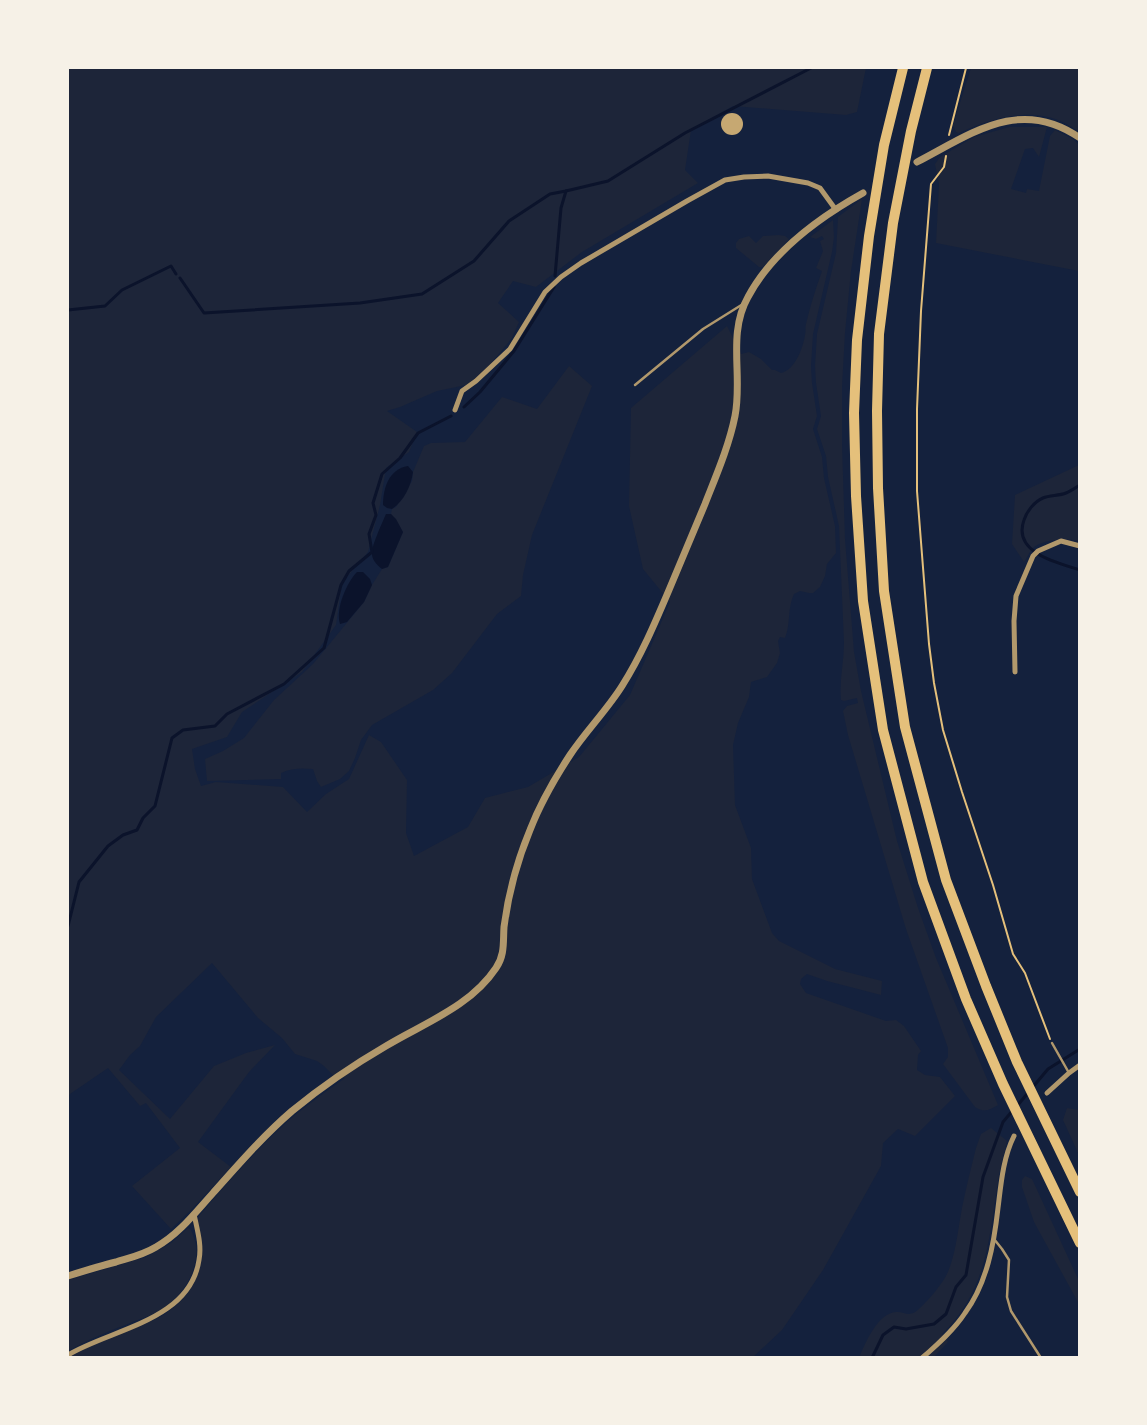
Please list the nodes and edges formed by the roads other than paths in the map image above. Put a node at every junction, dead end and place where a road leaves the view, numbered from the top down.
1 (903, 68) edge
2 (927, 68) edge
3 (1080, 138) edge
4 (917, 162) dead end
5 (863, 193) dead end
6 (836, 210) junction
7 (744, 303) junction
8 (635, 385) dead end
9 (455, 410) dead end
10 (1080, 546) edge
11 (1015, 672) dead end
12 (1052, 1043) road end
13 (1080, 1065) edge
14 (1068, 1071) junction
15 (1047, 1093) dead end
16 (1014, 1136) dead end
17 (1080, 1192) edge
18 (194, 1214) junction
19 (994, 1239) junction
20 (1080, 1243) edge
21 (68, 1276) edge
22 (68, 1355) edge
23 (922, 1358) edge
24 (1041, 1358) edge

1 - 20 highway
2 - 17 highway
3 - 4 street
5 - 6 street
6 - 7 street
6 - 9 street
7 - 8 lane
7 - 18 street
10 - 11 street
12 - 14 lane
13 - 14 street
14 - 15 street
16 - 19 street
18 - 21 street
18 - 22 street
19 - 23 street
19 - 24 lane

